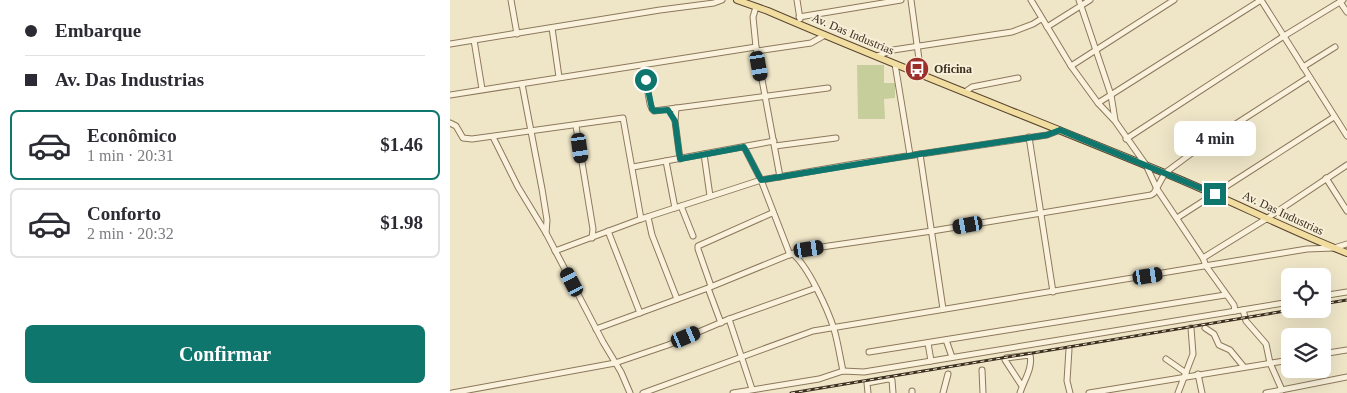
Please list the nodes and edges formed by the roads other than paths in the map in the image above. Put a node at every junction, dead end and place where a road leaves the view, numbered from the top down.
1 (511, 0) edge
2 (722, 0) edge
3 (737, 0) edge
4 (797, 0) edge
5 (900, 0) edge
6 (911, 0) edge
7 (1030, 0) edge
8 (1090, 0) edge
9 (1174, 0) edge
10 (1261, 0) edge
11 (714, 1) edge
12 (1342, 1) edge
13 (1080, 3) edge
14 (756, 7) junction
15 (1347, 12) edge
16 (1042, 19) junction
17 (800, 21) junction
18 (1047, 27) junction
19 (552, 28) junction
20 (517, 34) junction
21 (825, 35) junction
22 (1284, 36) junction
23 (474, 40) junction
24 (450, 44) edge
25 (917, 46) junction
26 (1335, 47) dead end
27 (756, 49) junction
28 (1096, 50) junction
29 (876, 56) junction
30 (895, 64) junction
31 (643, 65) junction
32 (1071, 66) junction
33 (1303, 67) junction
34 (921, 74) junction
35 (559, 77) junction
36 (1309, 77) junction
37 (1018, 78) dead end
38 (522, 84) junction
39 (828, 88) dead end
40 (482, 89) junction
41 (965, 92) junction
42 (450, 95) edge
43 (1111, 96) junction
44 (764, 97) junction
45 (1098, 103) junction
46 (676, 108) junction
47 (668, 110) junction
48 (1334, 117) junction
49 (675, 121) junction
50 (1115, 121) junction
51 (450, 123) edge
52 (576, 126) junction
53 (1060, 130) junction
54 (532, 131) junction
55 (1347, 136) edge
56 (493, 137) junction
57 (1029, 137) junction
58 (836, 138) dead end
59 (1126, 139) junction
60 (774, 143) junction
61 (744, 147) junction
62 (704, 154) junction
63 (920, 154) junction
64 (910, 155) junction
65 (680, 159) junction
66 (666, 161) junction
67 (1347, 164) edge
68 (1146, 165) junction
69 (633, 168) junction
70 (1165, 173) junction
71 (780, 177) junction
72 (1326, 178) junction
73 (761, 180) junction
74 (1157, 189) junction
75 (1215, 194) junction
76 (710, 196) junction
77 (678, 207) junction
78 (1347, 211) edge
79 (772, 213) junction
80 (1041, 213) junction
81 (648, 217) junction
82 (1177, 218) junction
83 (641, 219) junction
84 (1266, 219) junction
85 (593, 229) junction
86 (608, 231) junction
87 (932, 231) junction
88 (546, 233) junction
89 (599, 236) junction
90 (693, 236) dead end
91 (592, 238) junction
92 (1347, 244) edge
93 (1334, 248) junction
94 (801, 250) junction
95 (555, 251) junction
96 (1347, 253) edge
97 (792, 254) junction
98 (1203, 258) junction
99 (800, 260) junction
100 (1206, 266) junction
101 (710, 287) junction
102 (816, 288) junction
103 (1054, 292) junction
104 (1347, 292) edge
105 (1225, 295) junction
106 (1331, 295) edge
107 (677, 299) junction
108 (1281, 304) edge
109 (943, 309) junction
110 (1242, 310) junction
111 (1235, 311) junction
112 (640, 313) junction
113 (729, 320) junction
114 (721, 323) junction
115 (833, 327) junction
116 (1191, 328) dead end
117 (1205, 328) dead end
118 (596, 329) junction
119 (946, 340) junction
120 (928, 342) junction
121 (1069, 349) dead end
122 (1347, 350) edge
123 (869, 352) dead end
124 (1331, 353) edge
125 (742, 357) junction
126 (952, 357) junction
127 (1166, 359) dead end
128 (931, 361) junction
129 (1281, 361) edge
130 (615, 363) junction
131 (1270, 363) junction
132 (1244, 367) junction
133 (982, 370) dead end
134 (843, 371) junction
135 (948, 374) dead end
136 (1185, 374) junction
137 (1198, 374) junction
138 (1347, 377) edge
139 (1022, 386) junction
140 (752, 389) junction
141 (1282, 390) junction
142 (452, 393) edge
143 (630, 393) edge
144 (643, 393) edge
145 (733, 393) edge
146 (868, 393) edge
147 (894, 393) edge
148 (943, 393) edge
149 (983, 393) edge
150 (1020, 393) edge
151 (1070, 393) edge
152 (1093, 393) edge
153 (1178, 393) edge
154 (1202, 393) edge
155 (1266, 393) edge

1 - 20 street
2 - 11 street
3 - 14 main road, Av. Das Industrias
4 - 17 street
5 - 17 street
6 - 25 street
7 - 16 street
8 - 13 street
9 - 28 street
10 - 22 street
10 - 43 street
11 - 19 street
12 - 15 street
12 - 22 street
13 - 18 street
13 - 28 street
14 - 17 main road, Av. Das Industrias
14 - 27 street
16 - 18 street
16 - 25 street
17 - 21 main road, Av. Das Industrias
18 - 32 street
19 - 20 street
19 - 35 street
20 - 23 street
21 - 27 street
21 - 29 main road, Av. Das Industrias
22 - 33 street
22 - 59 street
23 - 24 street
23 - 40 street
25 - 29 street
25 - 34 street
26 - 33 street
27 - 31 street
27 - 44 street
28 - 32 street
28 - 43 street
29 - 30 main road, Av. Das Industrias
30 - 34 main road, Av. Das Industrias
30 - 64 street
31 - 35 street
31 - 47 street
32 - 45 street
33 - 36 street
34 - 41 main road, Av. Das Industrias
35 - 38 street
36 - 48 street
36 - 70 street
37 - 41 street
38 - 40 street
38 - 54 street
39 - 44 street
40 - 42 street
41 - 53 main road, Av. Das Industrias
43 - 45 street
43 - 50 street
44 - 46 street
44 - 60 street
45 - 50 street
46 - 47 street
46 - 49 street
47 - 49 street
48 - 55 street
48 - 75 street
49 - 65 street
50 - 59 street
51 - 56 street
52 - 54 street
52 - 69 street
52 - 85 street
53 - 57 street
53 - 68 main road, Av. Das Industrias
54 - 56 street
54 - 88 street
56 - 88 street
57 - 63 street
57 - 80 street
58 - 60 street
59 - 68 street
60 - 61 street
60 - 71 street
61 - 62 street
61 - 73 street
62 - 65 street
62 - 76 street
63 - 64 street
63 - 87 street
64 - 71 street
65 - 66 street
66 - 69 street
66 - 77 street
67 - 72 street
68 - 70 main road, Av. Das Industrias
68 - 74 street
69 - 83 street
70 - 74 street
70 - 75 main road, Av. Das Industrias
71 - 73 street
72 - 78 street
72 - 84 street
73 - 76 street
73 - 79 street
74 - 80 street
74 - 82 street
75 - 82 street
75 - 84 main road, Av. Das Industrias
76 - 77 street
77 - 81 street
77 - 90 street
79 - 97 street
79 - 101 street
80 - 87 street
80 - 103 street
81 - 83 street
81 - 107 street
82 - 98 street
83 - 86 street
84 - 93 main road, Av. Das Industrias
84 - 98 street
85 - 89 street
85 - 91 street
86 - 89 street
86 - 112 street
87 - 94 street
87 - 109 street
88 - 95 street
89 - 91 street
91 - 95 street
92 - 93 street
93 - 96 main road, Av. Das Industrias
93 - 100 street
94 - 97 street
94 - 99 street
95 - 118 street
97 - 99 street
97 - 101 street
98 - 100 street
99 - 102 street
100 - 103 street
100 - 105 street
101 - 107 street
101 - 114 street
102 - 113 street
102 - 115 street
103 - 109 street
104 - 106 street
105 - 111 street
105 - 119 street
107 - 112 street
108 - 110 street
109 - 115 street
110 - 111 street
110 - 131 street
111 - 126 street
112 - 118 street
113 - 114 street
113 - 125 street
114 - 130 street
115 - 125 street
115 - 134 street
116 - 136 street
117 - 132 street
118 - 130 street
119 - 120 street
119 - 126 street
120 - 123 street
120 - 128 street
121 - 151 street
122 - 124 street
125 - 140 street
125 - 144 street
126 - 128 street
127 - 136 street
128 - 134 street
129 - 131 street
130 - 142 street
130 - 143 street
131 - 132 street
131 - 141 street
132 - 137 street
133 - 149 street
134 - 140 street
135 - 148 street
136 - 137 street
136 - 152 street
136 - 153 street
137 - 154 street
138 - 141 street
139 - 139 street
139 - 150 street
140 - 145 street
141 - 155 street
146 - 147 street

